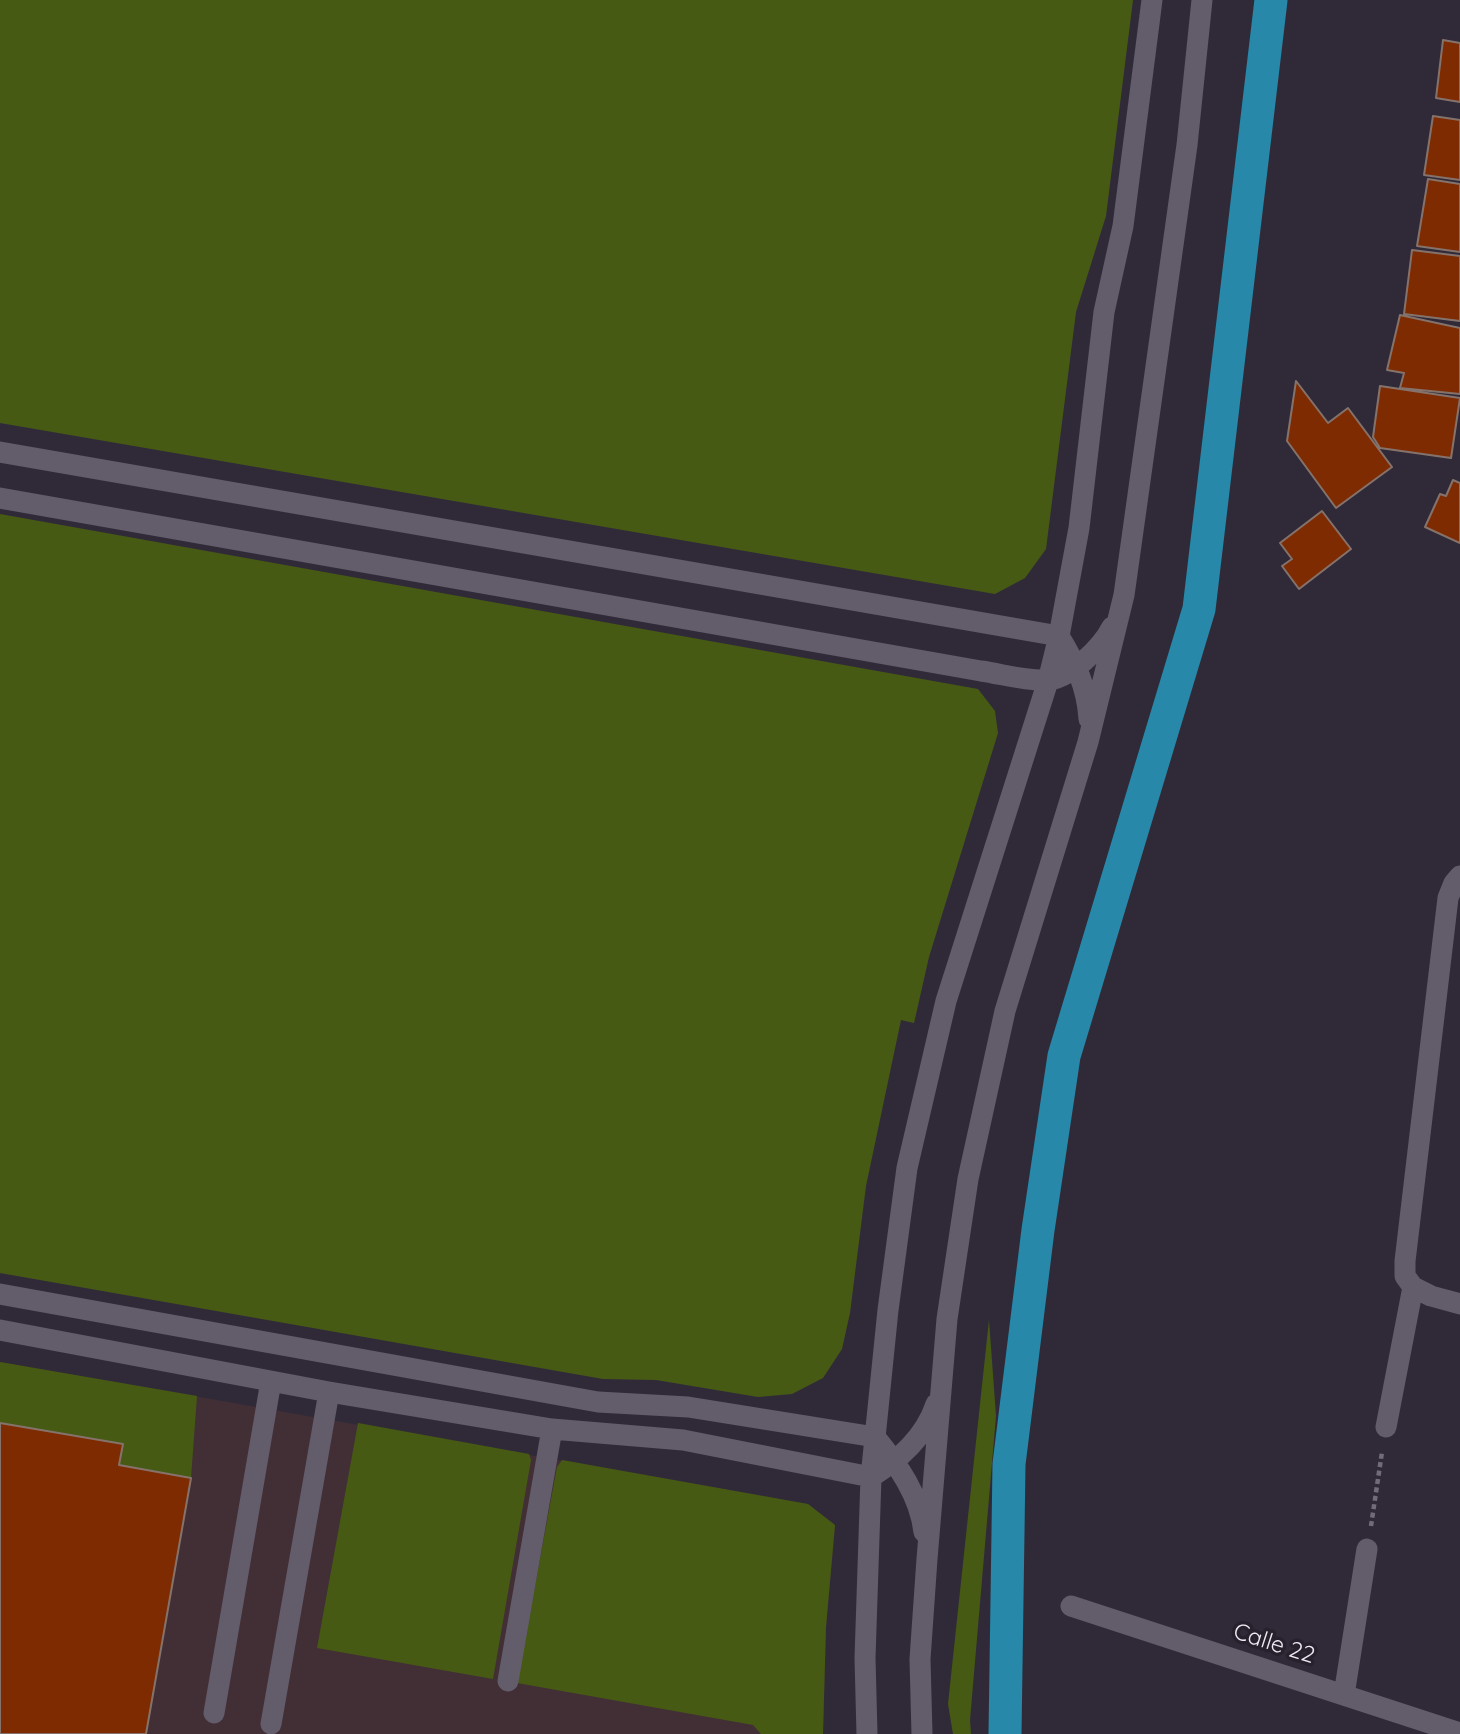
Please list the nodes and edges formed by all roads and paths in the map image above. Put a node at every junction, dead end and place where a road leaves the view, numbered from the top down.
1 (1152, 0) edge
2 (1202, 0) edge
3 (0, 452) edge
4 (0, 498) edge
5 (1124, 595) junction
6 (1059, 636) junction
7 (1078, 667) junction
8 (1048, 681) junction
9 (1088, 743) junction
10 (1460, 876) edge
11 (1413, 1287) junction
12 (0, 1294) edge
13 (1460, 1304) edge
14 (0, 1330) edge
15 (271, 1381) junction
16 (942, 1382) junction
17 (329, 1392) junction
18 (1386, 1427) joint
19 (552, 1429) junction
20 (875, 1437) junction
21 (896, 1462) junction
22 (872, 1478) junction
23 (1367, 1549) joint
24 (926, 1559) junction
25 (1071, 1606) dead end
26 (508, 1681) dead end
27 (1343, 1695) junction
28 (215, 1713) dead end
29 (271, 1724) dead end
30 (1460, 1733) edge
31 (867, 1734) edge
32 (922, 1734) edge

1 - 6 street
2 - 5 street
3 - 6 street
4 - 8 street
5 - 7 street
5 - 9 street
6 - 7 street
6 - 8 street
7 - 8 street
7 - 9 street
8 - 20 street
9 - 16 street
10 - 11 street
11 - 13 street
11 - 18 street
12 - 20 street
14 - 15 street
15 - 17 street
15 - 28 street
16 - 21 street
16 - 24 street
17 - 19 street
17 - 29 street
18 - 23 path
19 - 22 street
19 - 26 street
20 - 21 street
20 - 22 street
21 - 22 street
21 - 24 street
22 - 31 street
23 - 27 street
24 - 32 street
25 - 27 street, Calle 22
27 - 30 street, Calle 22

